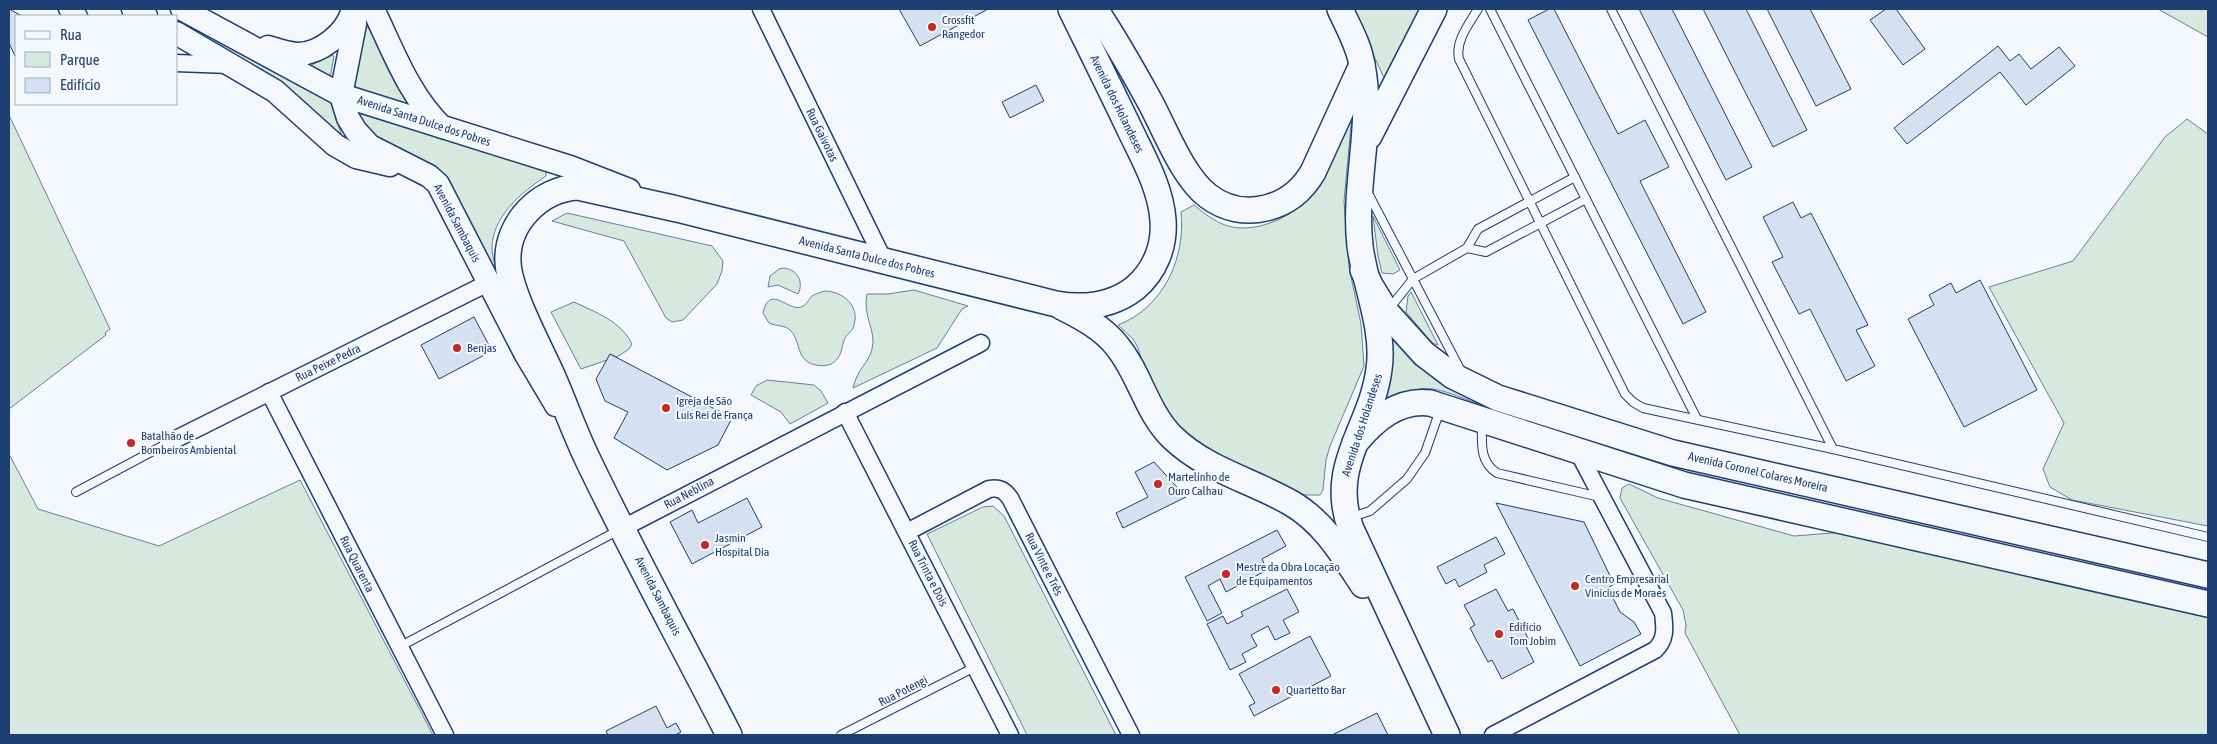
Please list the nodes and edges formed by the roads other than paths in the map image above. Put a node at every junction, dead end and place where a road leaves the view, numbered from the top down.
1 (133, 9) edge
2 (182, 9) edge
3 (367, 9) edge
4 (761, 9) edge
5 (1070, 9) edge
6 (1095, 9) edge
7 (1340, 9) edge
8 (1434, 9) edge
9 (1478, 9) edge
10 (1490, 9) edge
11 (1612, 9) edge
12 (144, 15) edge
13 (178, 35) edge
14 (235, 39) junction
15 (178, 63) edge
16 (232, 65) junction
17 (1362, 65) junction
18 (341, 95) junction
19 (442, 127) junction
20 (1360, 170) junction
21 (424, 174) junction
22 (1575, 177) junction
23 (563, 189) joint
24 (1586, 199) junction
25 (1530, 202) junction
26 (677, 210) junction
27 (1541, 223) junction
28 (1468, 248) junction
29 (884, 261) junction
30 (1413, 279) junction
31 (488, 283) junction
32 (1056, 304) junction
33 (1382, 322) junction
34 (980, 343) dead end
35 (1467, 384) junction
36 (269, 392) junction
37 (1442, 406) junction
38 (845, 412) junction
39 (1483, 419) junction
40 (1697, 419) junction
41 (168, 443) joint
42 (1355, 443) junction
43 (1833, 449) junction
44 (1577, 450) junction
45 (587, 458) junction
46 (76, 492) dead end
47 (1601, 498) junction
48 (1347, 519) junction
49 (623, 528) junction
50 (907, 532) junction
51 (2208, 538) edge
52 (2208, 576) edge
53 (2208, 604) edge
54 (399, 647) junction
55 (975, 667) junction
56 (1417, 672) junction
57 (446, 735) edge
58 (729, 735) edge
59 (840, 735) edge
60 (1010, 735) edge
61 (1131, 735) edge
62 (1447, 735) edge
63 (1493, 735) edge

1 - 12 main road
2 - 14 main road, Avenida Santa Dulce dos Pobres
3 - 14 main road
3 - 18 main road
3 - 19 main road
4 - 29 street, Rua Gaivotas
5 - 32 main road, Avenida dos Holandeses
6 - 17 main road
7 - 17 main road
8 - 20 main road
9 - 25 lane
10 - 22 lane
11 - 43 lane
13 - 16 main road
14 - 18 main road, Avenida Santa Dulce dos Pobres
15 - 16 street
16 - 21 main road
17 - 20 main road
18 - 19 main road, Avenida Santa Dulce dos Pobres
18 - 21 main road, Avenida Sambaquis
19 - 26 main road, Avenida Santa Dulce dos Pobres
20 - 30 lane
20 - 33 main road, Avenida Coronel Colares Moreira
21 - 31 main road, Avenida Sambaquis
22 - 24 lane
22 - 25 lane
23 - 26 main road, Avenida Santa Dulce dos Pobres
23 - 45 main road, Avenida Sambaquis
24 - 27 lane
24 - 40 lane
25 - 27 lane
25 - 28 lane
26 - 29 main road, Avenida Santa Dulce dos Pobres
27 - 28 lane
27 - 40 lane
28 - 30 lane
29 - 32 main road, Avenida Santa Dulce dos Pobres
30 - 33 lane
30 - 35 lane
31 - 36 street, Rua Peixe Pedra
31 - 45 main road, Avenida Sambaquis
32 - 56 main road
33 - 35 main road, Avenida Coronel Colares Moreira
33 - 42 main road, Avenida dos Holandeses
34 - 38 street, Rua Neblina
35 - 52 main road, Avenida Coronel Colares Moreira
36 - 41 street, Rua Peixe Pedra
36 - 54 street, Rua Quarenta
37 - 39 main road
37 - 42 main road
37 - 48 lane
38 - 49 street, Rua Neblina
38 - 50 street, Rua Trinta e Dois
39 - 44 main road
39 - 47 lane
40 - 43 lane
41 - 46 lane
42 - 48 main road, Avenida dos Holandeses
43 - 51 lane
44 - 47 street
44 - 53 main road
45 - 49 main road, Avenida Sambaquis
47 - 63 street
48 - 56 main road, Avenida dos Holandeses
49 - 54 lane, Rua Neblina
49 - 58 main road, Avenida Sambaquis
50 - 55 street, Rua Trinta e Dois
50 - 61 street, Rua Vinte e Três
54 - 57 street, Rua Quarenta
55 - 59 lane, Rua Potengi
55 - 60 street, Rua Trinta e Dois
56 - 62 main road, Avenida dos Holandeses

